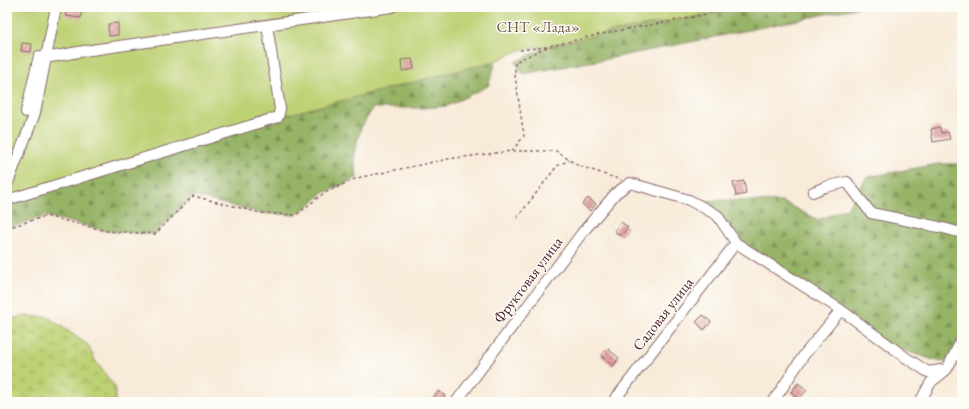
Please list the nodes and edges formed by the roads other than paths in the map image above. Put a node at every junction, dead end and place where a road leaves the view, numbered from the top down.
1 (50, 7) edge
2 (56, 7) edge
3 (392, 7) edge
4 (267, 25) junction
5 (45, 58) junction
6 (26, 112) dead end
7 (7, 185) edge
8 (813, 192) dead end
9 (7, 200) edge
10 (962, 233) edge
11 (736, 243) junction
12 (841, 310) junction
13 (962, 339) edge
14 (948, 369) junction
15 (456, 402) edge
16 (613, 402) edge
17 (774, 402) edge
18 (920, 402) edge

1 - 6 street
2 - 5 street
3 - 4 street
4 - 5 street
4 - 9 street
5 - 7 street
8 - 10 street
11 - 12 street
11 - 15 street, Фруктовая улица
11 - 16 street, Садовая улица
12 - 14 street
12 - 17 street
13 - 14 street
14 - 18 street

